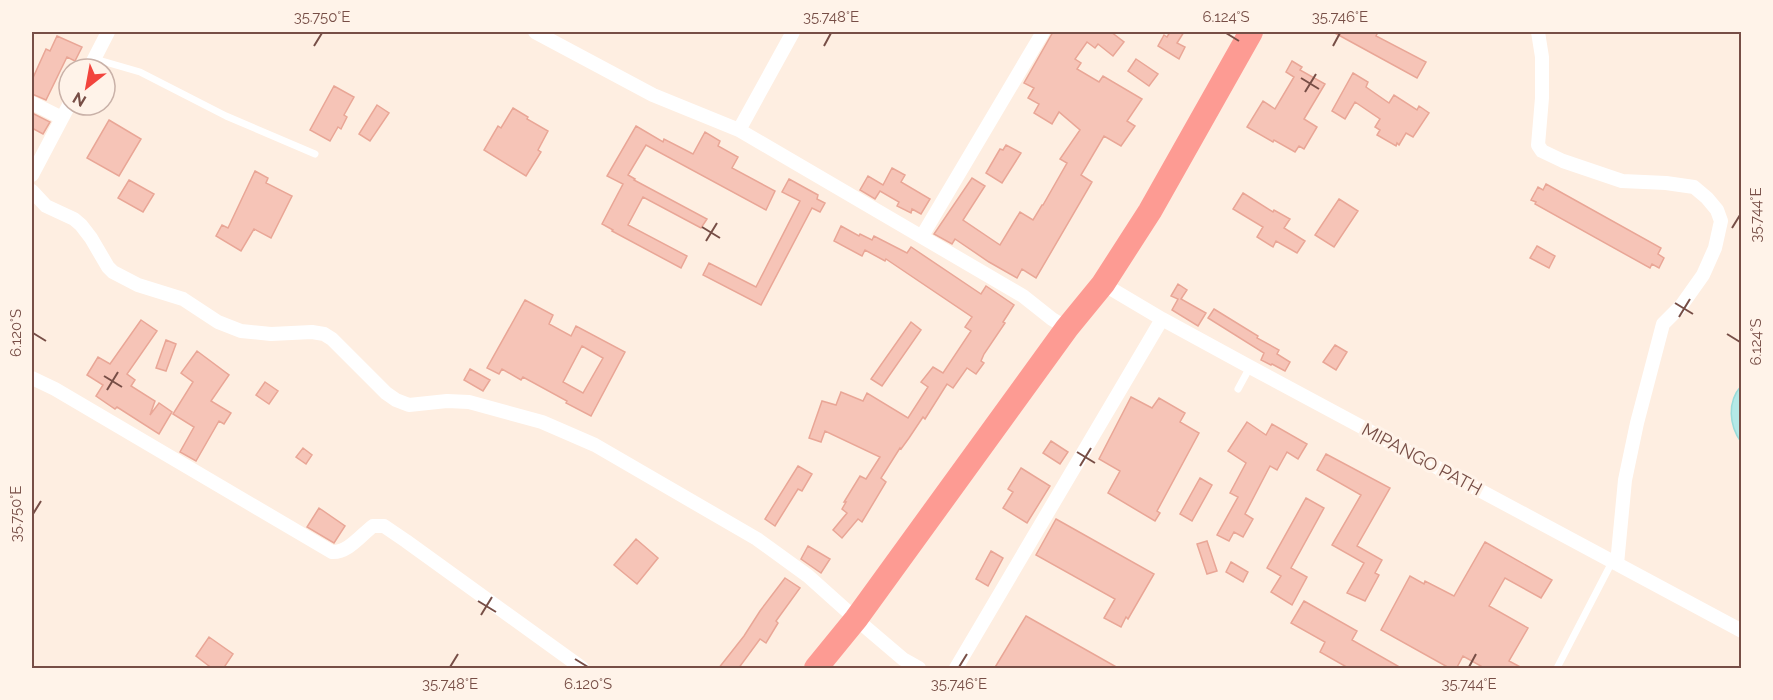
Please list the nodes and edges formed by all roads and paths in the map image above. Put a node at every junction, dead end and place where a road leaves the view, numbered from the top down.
1 (108, 32) edge
2 (535, 32) edge
3 (793, 32) edge
4 (1043, 32) edge
5 (1251, 32) edge
6 (1538, 32) edge
7 (96, 57) edge
8 (117, 68) edge
9 (32, 103) edge
10 (62, 118) joint
11 (739, 130) junction
12 (315, 154) dead end
13 (32, 175) edge
14 (32, 191) edge
15 (922, 236) junction
16 (1103, 284) junction
17 (1162, 319) junction
18 (1067, 328) junction
19 (1250, 368) junction
20 (32, 378) edge
21 (1238, 389) dead end
22 (1614, 563) junction
23 (856, 620) junction
24 (1742, 631) edge
25 (582, 669) edge
26 (816, 669) edge
27 (919, 669) edge
28 (956, 669) edge
29 (1557, 669) edge

1 - 7 street
2 - 11 street
3 - 11 street
4 - 15 street
5 - 16 highway
6 - 22 street
8 - 12 lane
9 - 10 street
10 - 13 street
11 - 15 street
14 - 23 street
15 - 18 street
16 - 17 street, MIPANGO PATH
16 - 18 highway
17 - 19 street, MIPANGO PATH
17 - 28 street
18 - 23 highway
19 - 21 lane
19 - 22 street, MIPANGO PATH
20 - 25 street
22 - 24 street, MIPANGO PATH
22 - 29 lane
23 - 26 highway
23 - 27 street

